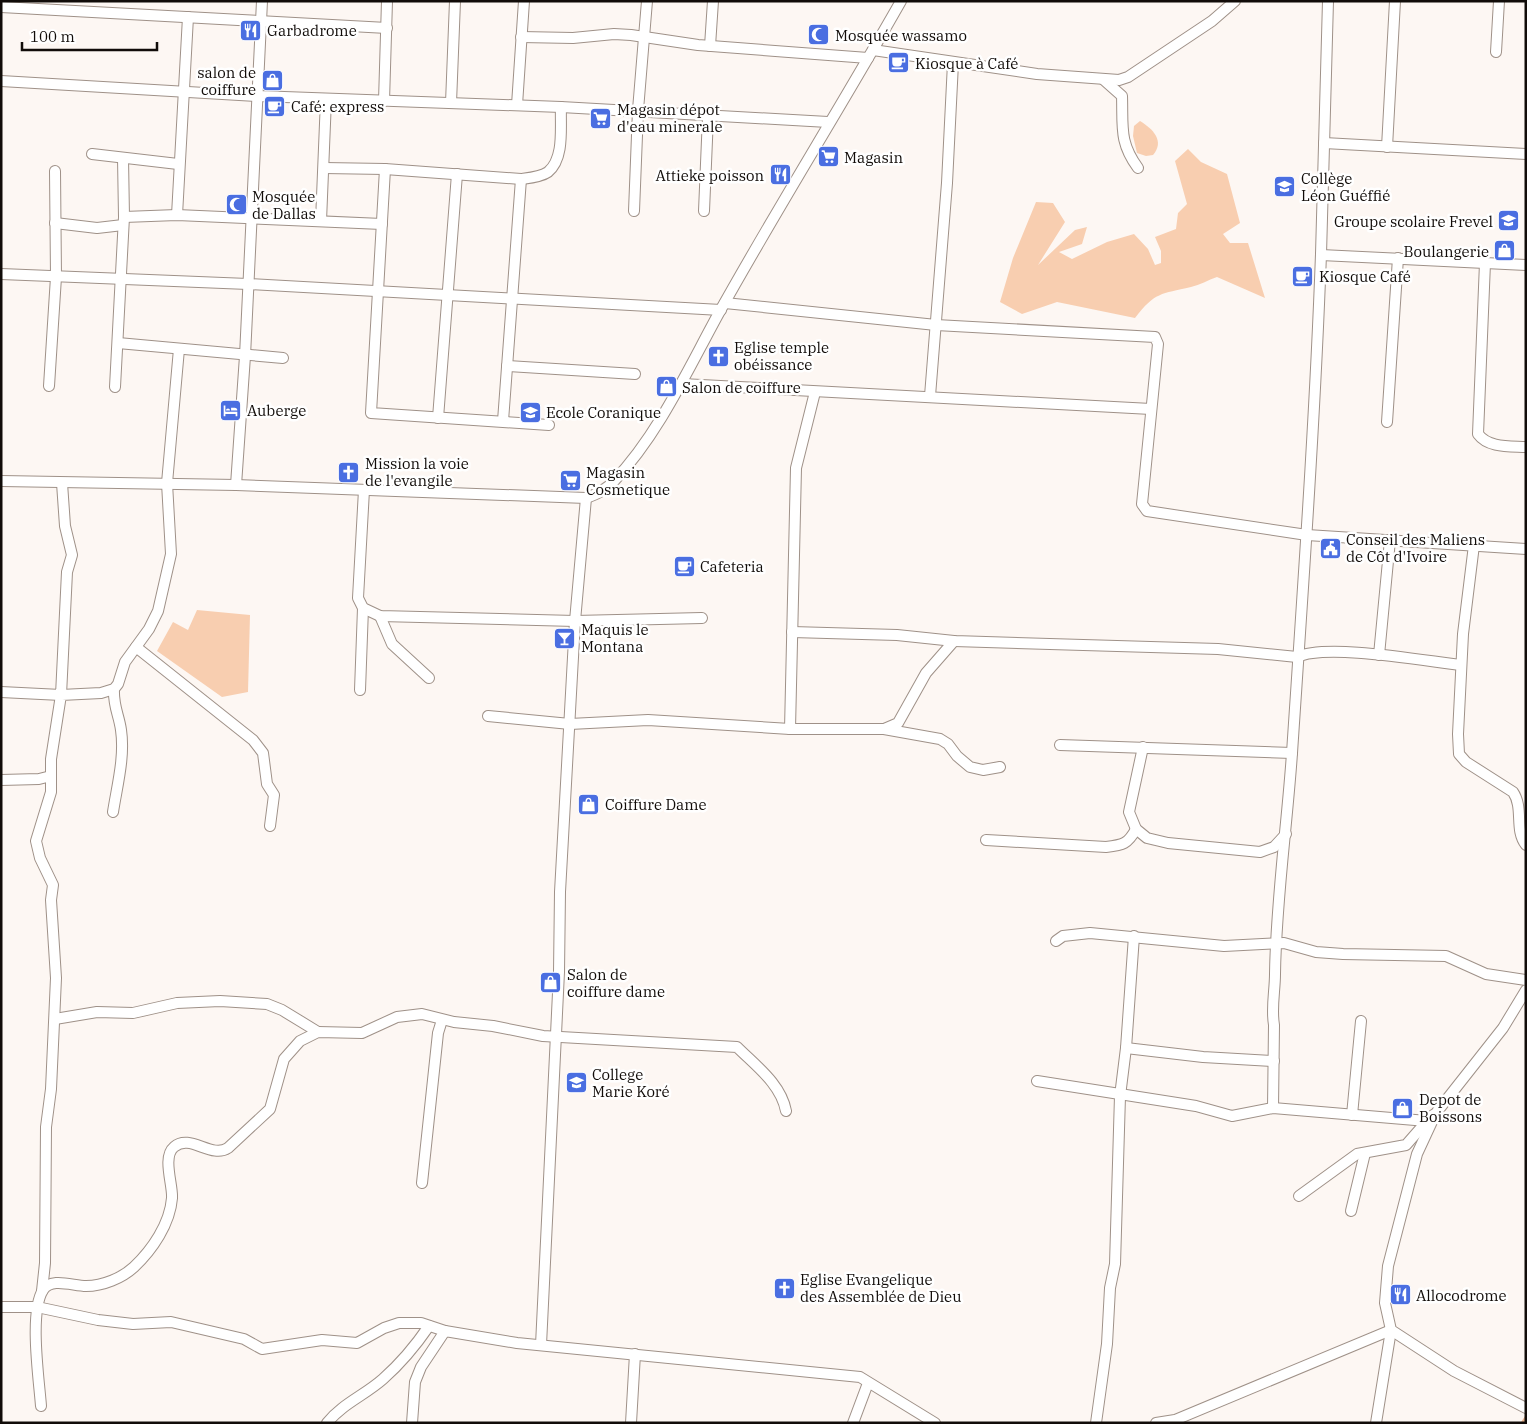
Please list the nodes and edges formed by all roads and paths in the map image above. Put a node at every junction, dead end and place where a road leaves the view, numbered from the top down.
1 (104, 1) edge
2 (262, 1) edge
3 (387, 1) edge
4 (455, 1) edge
5 (524, 1) edge
6 (648, 1) edge
7 (713, 1) edge
8 (901, 1) edge
9 (1235, 1) edge
10 (1328, 1) edge
11 (1395, 1) edge
12 (1499, 1) edge
13 (1, 7) edge
14 (103, 13) junction
15 (188, 17) junction
16 (261, 22) junction
17 (387, 28) junction
18 (521, 37) junction
19 (645, 38) junction
20 (710, 46) junction
21 (1496, 52) dead end
22 (870, 54) junction
23 (953, 63) junction
24 (1104, 80) junction
25 (1, 81) edge
26 (184, 91) junction
27 (258, 96) junction
28 (326, 99) junction
29 (384, 101) junction
30 (451, 103) junction
31 (517, 105) junction
32 (562, 107) junction
33 (638, 110) junction
34 (708, 116) junction
35 (828, 122) junction
36 (1324, 143) junction
37 (1387, 147) junction
38 (92, 154) dead end
39 (1526, 154) edge
40 (123, 158) junction
41 (178, 164) junction
42 (324, 168) junction
43 (1138, 168) dead end
44 (385, 169) junction
45 (55, 171) dead end
46 (457, 174) junction
47 (521, 179) junction
48 (634, 211) dead end
49 (704, 211) dead end
50 (176, 215) junction
51 (251, 218) junction
52 (124, 221) junction
53 (321, 221) junction
54 (55, 223) junction
55 (382, 224) junction
56 (1321, 254) junction
57 (1398, 258) junction
58 (1485, 263) junction
59 (1526, 265) edge
60 (1, 274) edge
61 (56, 277) junction
62 (120, 279) junction
63 (248, 284) junction
64 (377, 292) junction
65 (448, 296) junction
66 (513, 300) junction
67 (723, 307) junction
68 (936, 325) junction
69 (118, 343) junction
70 (179, 349) junction
71 (245, 356) junction
72 (283, 358) dead end
73 (508, 366) junction
74 (635, 374) dead end
75 (682, 384) junction
76 (48, 386) dead end
77 (115, 387) dead end
78 (815, 392) junction
79 (930, 396) junction
80 (1151, 409) junction
81 (438, 418) junction
82 (503, 421) junction
83 (1387, 422) dead end
84 (549, 425) dead end
85 (1526, 447) edge
86 (1, 481) edge
87 (62, 482) junction
88 (167, 483) junction
89 (236, 485) junction
90 (364, 490) junction
91 (586, 498) junction
92 (1307, 535) junction
93 (1390, 540) junction
94 (1474, 545) junction
95 (1526, 549) edge
96 (363, 608) junction
97 (380, 616) junction
98 (702, 618) dead end
99 (575, 621) junction
100 (792, 632) junction
101 (954, 641) junction
102 (136, 647) junction
103 (1379, 655) junction
104 (1297, 657) junction
105 (1461, 665) junction
106 (428, 678) dead end
107 (114, 688) junction
108 (360, 690) dead end
109 (1, 692) edge
110 (61, 694) junction
111 (488, 716) dead end
112 (570, 724) junction
113 (790, 729) junction
114 (884, 729) junction
115 (1060, 745) dead end
116 (1143, 747) junction
117 (1292, 752) junction
118 (1000, 766) dead end
119 (51, 776) junction
120 (1, 780) edge
121 (113, 812) dead end
122 (270, 826) dead end
123 (1136, 829) junction
124 (1286, 834) junction
125 (986, 840) dead end
126 (1526, 844) edge
127 (1134, 936) junction
128 (1056, 941) dead end
129 (1275, 943) junction
130 (1526, 980) edge
131 (1526, 990) edge
132 (55, 1019) junction
133 (442, 1020) junction
134 (1360, 1021) dead end
135 (318, 1032) junction
136 (555, 1037) junction
137 (1126, 1048) junction
138 (1274, 1060) junction
139 (1037, 1081) dead end
140 (1120, 1096) junction
141 (1273, 1108) junction
142 (786, 1111) dead end
143 (1436, 1113) junction
144 (1352, 1115) junction
145 (1427, 1121) junction
146 (1365, 1153) junction
147 (422, 1183) dead end
148 (1299, 1196) dead end
149 (1351, 1211) dead end
150 (42, 1291) junction
151 (1, 1307) edge
152 (36, 1307) junction
153 (429, 1326) junction
154 (1391, 1330) junction
155 (445, 1331) junction
156 (541, 1344) junction
157 (635, 1354) junction
158 (868, 1383) junction
159 (41, 1406) dead end
160 (1526, 1408) edge
161 (327, 1423) edge
162 (412, 1423) edge
163 (630, 1423) edge
164 (853, 1423) edge
165 (935, 1423) edge
166 (1096, 1423) edge
167 (1156, 1423) edge
168 (1376, 1423) edge

1 - 14 street
2 - 16 street
3 - 17 street
4 - 30 street
5 - 18 street
6 - 19 street
7 - 20 street
8 - 22 street
9 - 24 street
10 - 36 street
11 - 37 street
12 - 21 street
13 - 14 street
14 - 15 street
15 - 16 street
15 - 26 street
16 - 17 street
16 - 27 street
17 - 29 street
18 - 19 street
18 - 31 street
19 - 20 street
19 - 33 street
20 - 22 street
22 - 23 street
22 - 35 street
23 - 24 street
23 - 68 street
24 - 43 street
25 - 26 street
26 - 27 street
26 - 41 street
27 - 28 street
27 - 51 street
28 - 29 street
28 - 42 street
29 - 30 street
30 - 31 street
31 - 32 street
32 - 33 street
32 - 47 street
33 - 34 street
33 - 48 street
34 - 35 street
34 - 49 street
35 - 67 street
36 - 37 street
36 - 56 street
37 - 39 street
38 - 40 street
40 - 41 street
40 - 52 street
41 - 50 street
42 - 44 street
42 - 53 street
44 - 46 street
44 - 55 street
45 - 54 street
46 - 47 street
46 - 65 street
47 - 66 street
50 - 51 street
50 - 52 street
51 - 53 street
51 - 63 street
52 - 54 street
52 - 62 street
53 - 55 street
54 - 61 street
55 - 64 street
56 - 57 street
56 - 92 street
57 - 58 street
57 - 83 street
58 - 59 street
58 - 85 street
60 - 61 street
61 - 62 street
61 - 76 street
62 - 63 street
62 - 69 street
63 - 64 street
63 - 71 street
64 - 65 street
64 - 81 street
65 - 66 street
65 - 81 street
66 - 67 street
66 - 73 street
67 - 68 street
67 - 75 street
68 - 79 street
68 - 80 street
69 - 70 street
69 - 77 street
70 - 71 street
70 - 88 street
71 - 72 street
71 - 89 street
73 - 74 street
73 - 82 street
75 - 78 street
75 - 91 street
78 - 79 street
78 - 100 street
79 - 80 street
80 - 92 street
81 - 82 street
82 - 84 street
86 - 87 street
87 - 88 street
87 - 110 street
88 - 89 street
88 - 102 street
89 - 90 street
90 - 91 street
90 - 96 street
91 - 99 street
92 - 93 street
92 - 104 street
93 - 94 street
93 - 103 street
94 - 95 street
94 - 105 street
96 - 97 street
96 - 108 street
97 - 99 street
97 - 106 street
98 - 99 street
99 - 112 street
100 - 101 street
100 - 113 street
101 - 104 street
101 - 114 street
102 - 107 street
102 - 122 street
103 - 104 street
103 - 105 street
104 - 117 street
105 - 126 street
107 - 110 street
107 - 121 street
109 - 110 street
110 - 119 street
111 - 112 street
112 - 113 street
112 - 136 street
113 - 114 street
114 - 118 street
115 - 116 street
116 - 117 street
116 - 123 street
117 - 124 street
119 - 120 street
119 - 132 street
123 - 124 street
123 - 125 street
124 - 129 street
127 - 128 street
127 - 129 street
127 - 137 street
129 - 130 street
129 - 138 street
131 - 143 street
132 - 135 street
132 - 150 street
133 - 135 street
133 - 136 street
133 - 147 street
134 - 144 street
135 - 150 street
136 - 142 street
136 - 156 street
137 - 138 street
137 - 140 street
138 - 141 street
139 - 140 street
140 - 141 street
140 - 166 street
141 - 144 street
143 - 145 street
143 - 154 street
144 - 145 street
145 - 146 street
146 - 148 street
146 - 149 street
150 - 152 street
151 - 152 street
152 - 153 street
152 - 159 street
153 - 155 street
153 - 161 street
154 - 160 street
154 - 167 street
154 - 168 street
155 - 156 street
155 - 162 street
156 - 157 street
157 - 158 street
157 - 163 street
158 - 164 street
158 - 165 street

